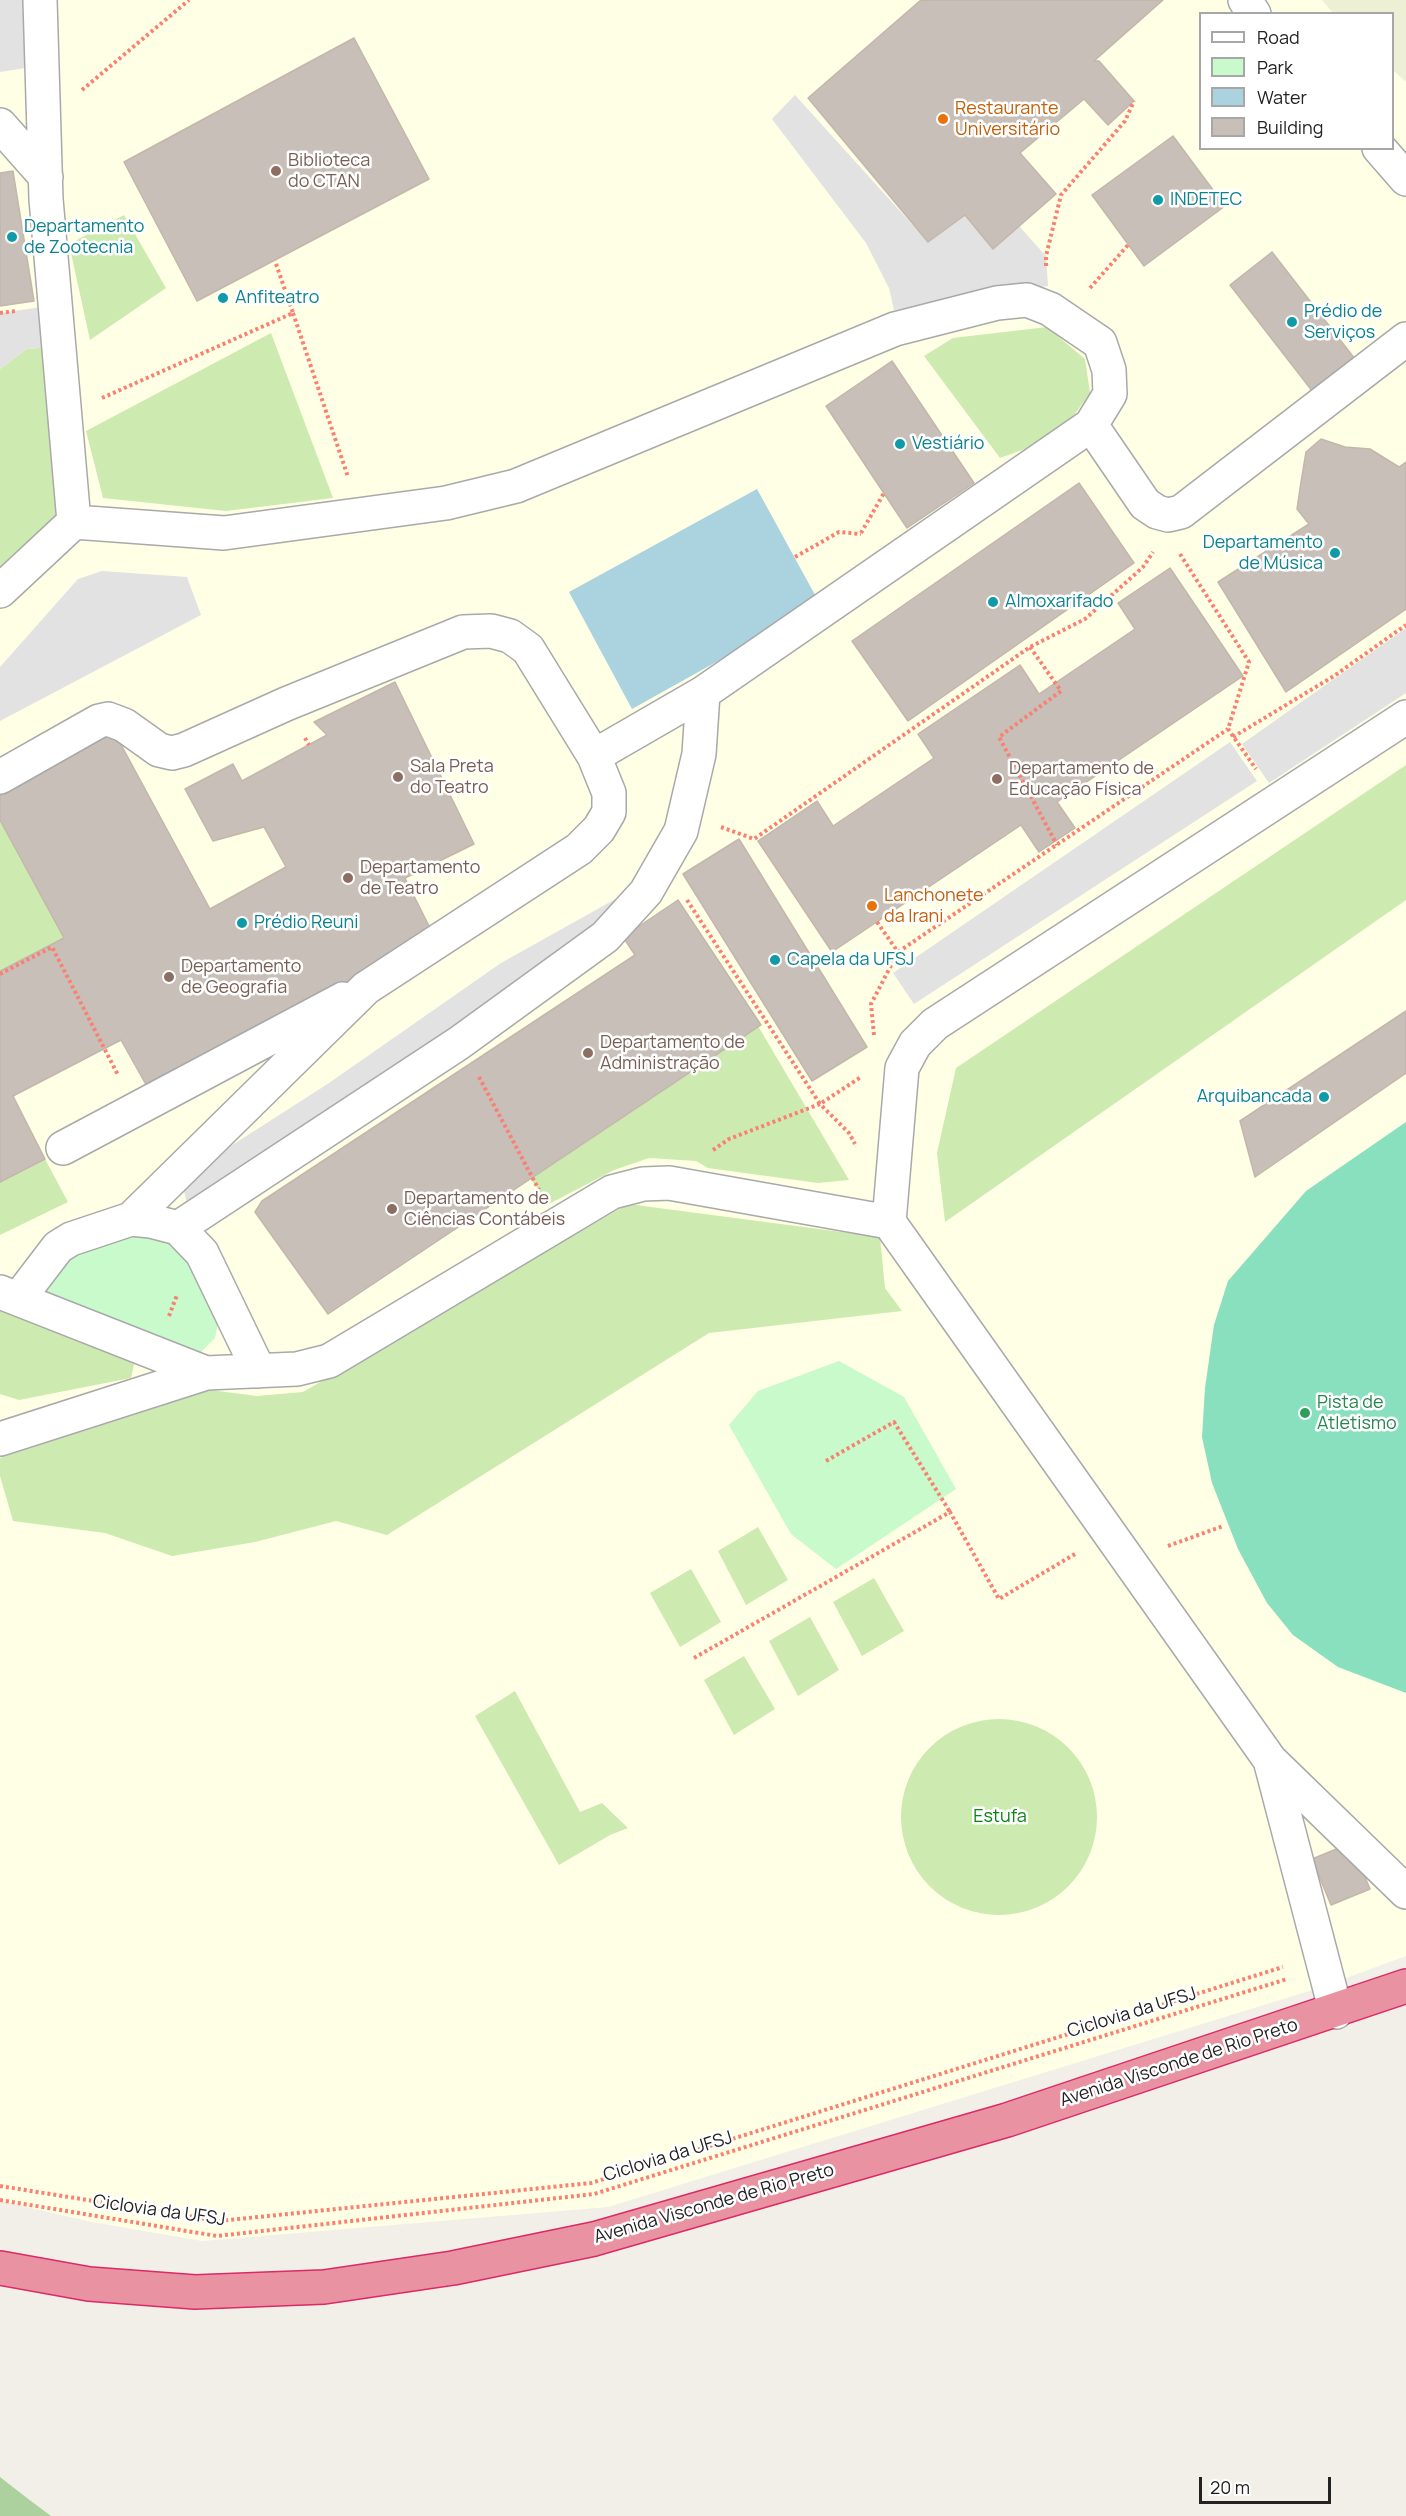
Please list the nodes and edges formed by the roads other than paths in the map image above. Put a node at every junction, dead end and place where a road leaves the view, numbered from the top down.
1 (40, 0) edge
2 (0, 125) edge
3 (1381, 150) edge
4 (46, 177) junction
5 (1406, 179) edge
6 (1406, 339) edge
7 (1091, 425) junction
8 (74, 522) junction
9 (0, 591) edge
10 (703, 693) junction
11 (1406, 717) edge
12 (594, 756) junction
13 (0, 777) edge
14 (366, 988) junction
15 (63, 1148) dead end
16 (131, 1220) junction
17 (889, 1222) junction
18 (178, 1228) junction
19 (9, 1295) edge
20 (260, 1371) junction
21 (206, 1373) junction
22 (0, 1439) edge
23 (1270, 1760) junction
24 (1406, 1892) edge
25 (1406, 1986) edge
26 (1336, 2012) junction
27 (0, 2268) edge

1 - 4 lane
2 - 4 lane
3 - 5 lane
4 - 8 lane
6 - 7 lane
7 - 8 lane
7 - 10 lane
8 - 9 lane
10 - 12 lane
10 - 18 lane
11 - 17 lane
12 - 13 lane
12 - 14 lane
14 - 15 lane
14 - 16 lane
16 - 18 lane
16 - 19 lane
17 - 20 lane
17 - 23 lane
18 - 20 lane
19 - 21 lane
20 - 21 lane
21 - 22 lane
23 - 24 lane
23 - 26 lane
25 - 26 highway, Avenida Visconde de Rio Preto
26 - 27 highway, Avenida Visconde de Rio Preto

